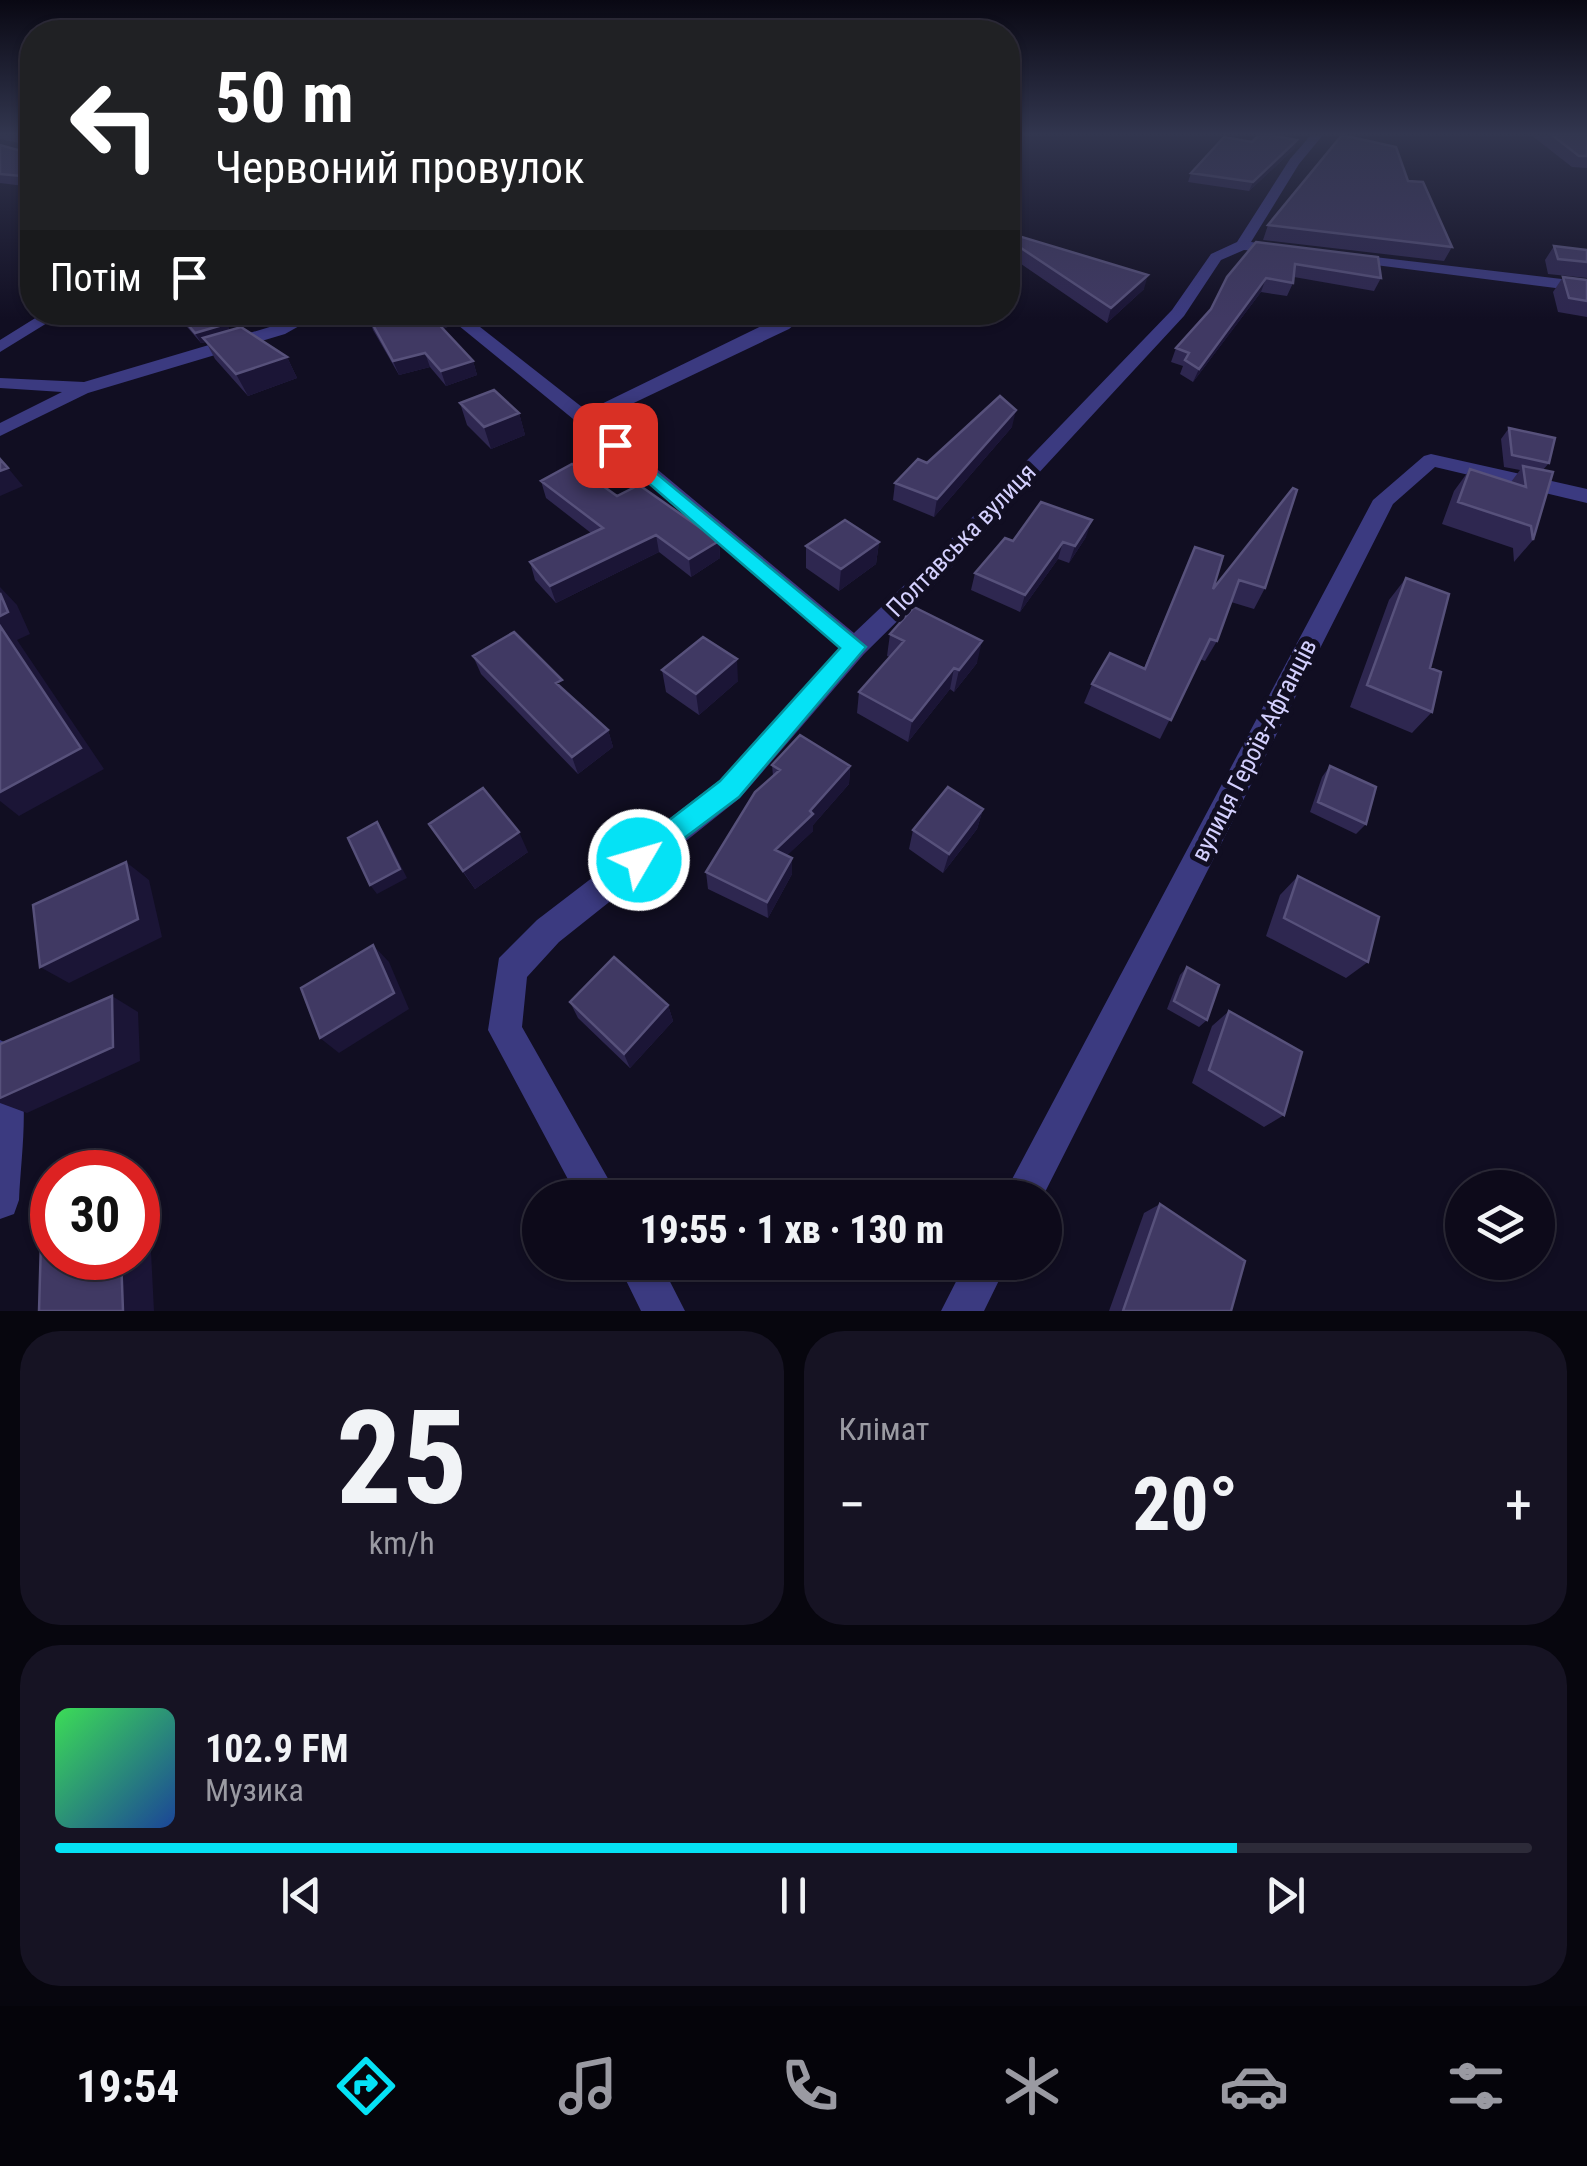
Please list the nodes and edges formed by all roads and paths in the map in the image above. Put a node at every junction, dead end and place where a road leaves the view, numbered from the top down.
1 (1273, 196) edge
2 (1242, 245) junction
3 (1300, 252) edge
4 (1338, 257) edge
5 (1587, 287) edge
6 (36, 325) edge
7 (289, 325) edge
8 (466, 325) edge
9 (784, 325) edge
10 (0, 347) edge
11 (0, 383) edge
12 (85, 388) junction
13 (585, 420) junction
14 (0, 430) edge
15 (1587, 496) edge
16 (854, 647) junction
17 (0, 1058) edge
18 (590, 1180) edge
19 (1031, 1180) edge
20 (0, 1200) edge
21 (647, 1280) edge
22 (978, 1280) edge
23 (664, 1311) edge
24 (962, 1311) edge

1 - 2 street, Полтавська вулиця
2 - 3 street
2 - 16 street, Полтавська вулиця
4 - 5 street
6 - 10 street
7 - 12 street
8 - 13 street
9 - 13 street
11 - 12 street
12 - 14 street
13 - 16 street
15 - 19 street, вулиця Героїв-Афганців
16 - 18 street, Полтавська вулиця
17 - 20 street
21 - 23 street
22 - 24 street

